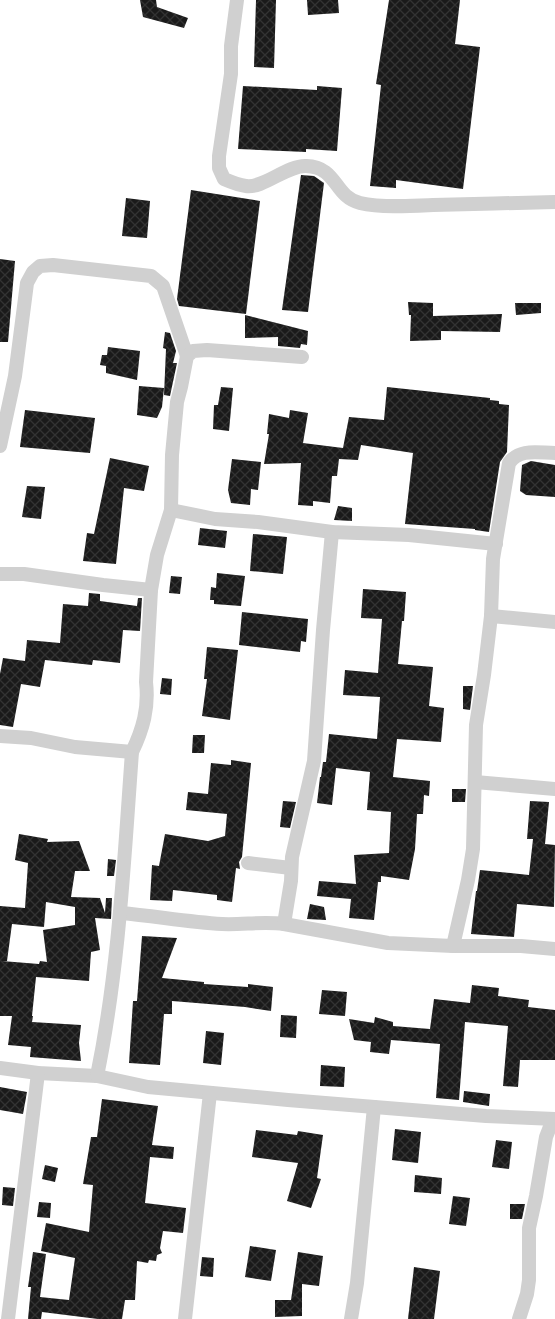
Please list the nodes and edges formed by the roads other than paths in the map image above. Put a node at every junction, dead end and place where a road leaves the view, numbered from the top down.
1 (237, 0) edge
2 (555, 202) edge
3 (186, 356) junction
4 (302, 356) dead end
5 (0, 446) edge
6 (555, 453) edge
7 (171, 510) junction
8 (332, 532) junction
9 (496, 544) junction
10 (0, 574) edge
11 (151, 590) junction
12 (491, 616) junction
13 (555, 622) edge
14 (0, 736) edge
15 (132, 752) junction
16 (476, 782) junction
17 (555, 789) edge
18 (248, 863) dead end
19 (290, 868) junction
20 (121, 913) junction
21 (284, 924) junction
22 (453, 946) junction
23 (555, 949) edge
24 (0, 1068) edge
25 (38, 1073) junction
26 (97, 1076) junction
27 (210, 1093) junction
28 (374, 1106) junction
29 (554, 1119) edge
30 (8, 1319) edge
31 (185, 1319) edge
32 (351, 1319) edge
33 (520, 1319) edge

1 - 2 street
3 - 4 street
3 - 5 street
3 - 7 street
6 - 9 street
7 - 8 street
7 - 11 street
8 - 9 street
8 - 19 street
9 - 12 street
10 - 11 street
11 - 15 street
12 - 13 street
12 - 16 street
14 - 15 street
15 - 20 street
16 - 17 street
16 - 22 street
18 - 19 street
19 - 21 street
20 - 21 street
20 - 26 street
21 - 22 street
22 - 23 street
24 - 25 street
25 - 26 street
25 - 30 street
26 - 27 street
27 - 28 street
27 - 31 street
28 - 29 street
28 - 32 street
29 - 33 street

